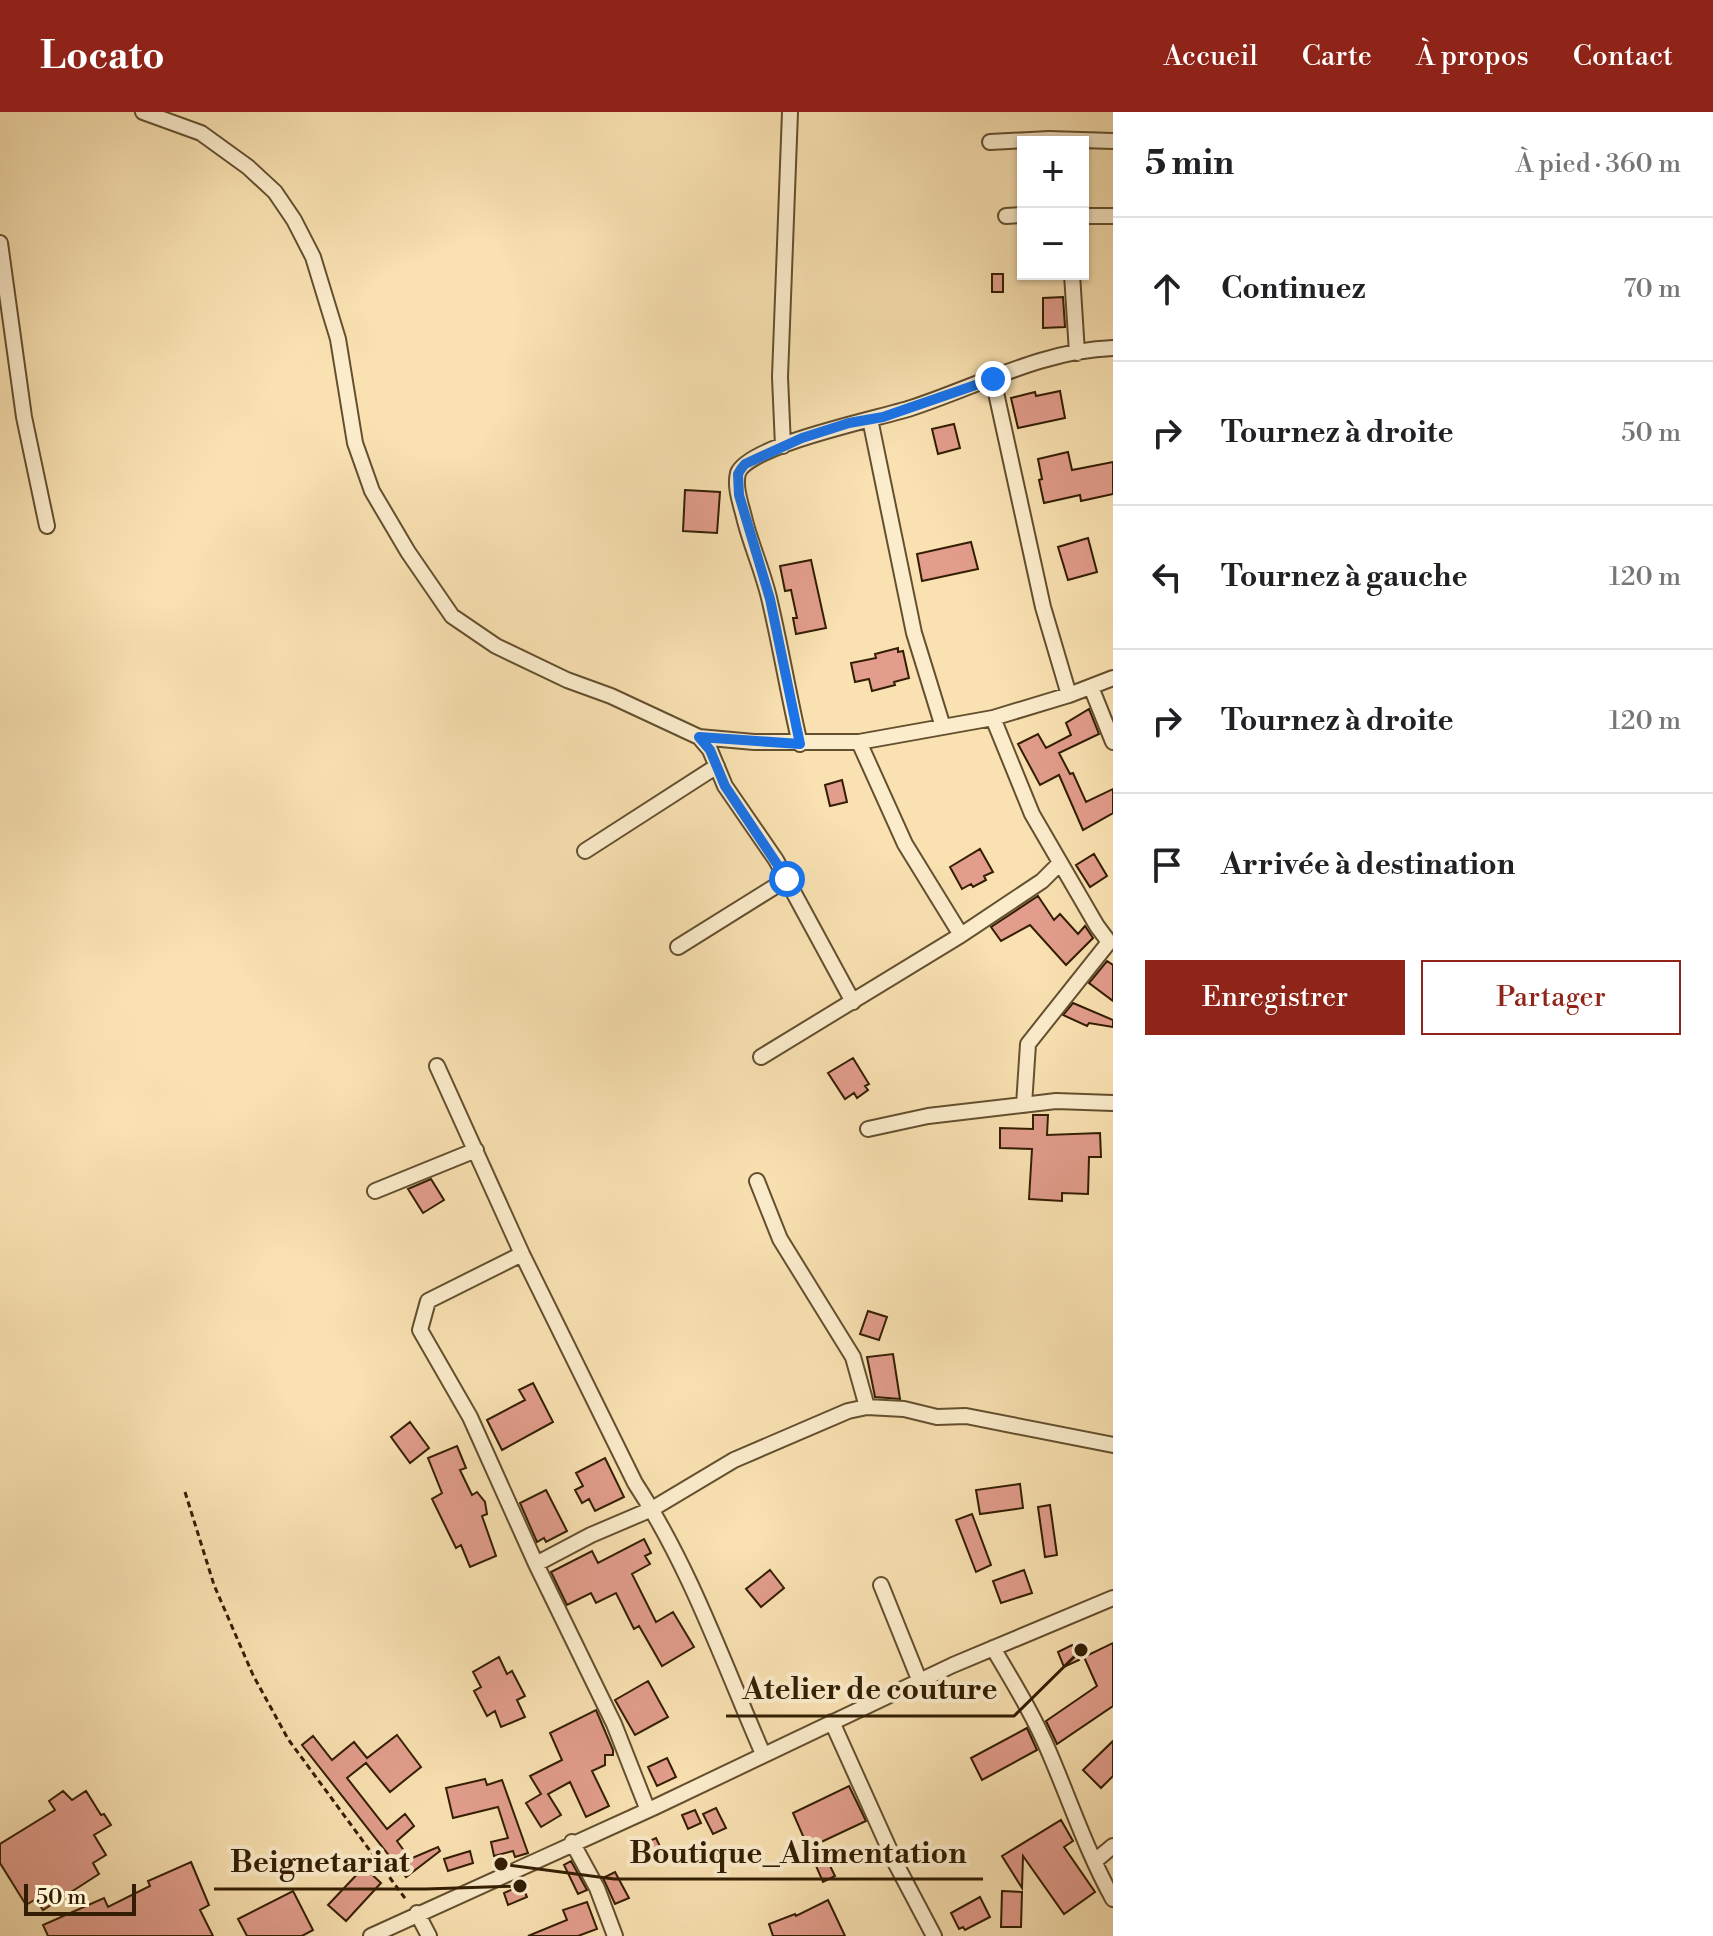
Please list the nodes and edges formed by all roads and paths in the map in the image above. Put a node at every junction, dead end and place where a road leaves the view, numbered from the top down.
1 (143, 112) edge
2 (790, 112) edge
3 (1113, 141) edge
4 (990, 142) dead end
5 (1017, 215) edge
6 (1006, 216) dead end
7 (1089, 216) edge
8 (1113, 216) edge
9 (0, 243) edge
10 (1072, 280) edge
11 (1113, 348) edge
12 (1077, 353) junction
13 (993, 379) junction
14 (870, 419) junction
15 (783, 446) junction
16 (47, 526) dead end
17 (1113, 678) edge
18 (1091, 687) junction
19 (1069, 695) junction
20 (993, 718) junction
21 (943, 727) junction
22 (699, 737) junction
23 (859, 742) junction
24 (1113, 742) edge
25 (800, 744) junction
26 (717, 766) junction
27 (585, 851) dead end
28 (1060, 863) junction
29 (787, 879) junction
30 (961, 935) junction
31 (1111, 944) edge
32 (678, 947) dead end
33 (853, 1002) junction
34 (761, 1057) dead end
35 (437, 1066) dead end
36 (1113, 1103) edge
37 (1024, 1105) junction
38 (868, 1129) dead end
39 (476, 1150) junction
40 (757, 1181) dead end
41 (375, 1191) dead end
42 (522, 1254) junction
43 (867, 1407) junction
44 (1113, 1445) edge
45 (185, 1492) dead end
46 (652, 1509) junction
47 (536, 1564) junction
48 (881, 1585) dead end
49 (1113, 1598) edge
50 (993, 1648) junction
51 (920, 1682) junction
52 (832, 1722) junction
53 (763, 1754) junction
54 (647, 1808) junction
55 (572, 1842) junction
56 (1113, 1846) edge
57 (1095, 1861) junction
58 (1113, 1899) edge
59 (417, 1913) junction
60 (371, 1936) edge
61 (429, 1936) edge
62 (615, 1936) edge
63 (934, 1936) edge

1 - 22 street
2 - 15 street
3 - 4 street
5 - 6 street
7 - 8 street
9 - 16 street
10 - 12 street
11 - 12 street
12 - 13 street
13 - 14 street
13 - 19 street
14 - 15 street
14 - 21 street
15 - 25 street
17 - 18 street
18 - 19 street
18 - 24 street
19 - 20 street
20 - 21 street
20 - 28 street
21 - 23 street
22 - 25 street
22 - 26 street
23 - 25 street
23 - 30 street
26 - 27 street
26 - 29 street
28 - 30 street
28 - 31 street
29 - 32 street
29 - 33 street
30 - 33 street
31 - 37 street
33 - 34 street
35 - 39 street
36 - 37 street
37 - 38 street
39 - 41 street
39 - 42 street
40 - 43 street
42 - 46 street
42 - 47 street
43 - 44 street
43 - 46 street
45 - 59 path
46 - 47 street
46 - 53 street
47 - 54 street
48 - 51 street
49 - 50 street
50 - 51 street
50 - 57 street
51 - 52 street
52 - 53 street
52 - 63 street
53 - 54 street
54 - 55 street
55 - 59 street
55 - 62 street
56 - 57 street
57 - 58 street
59 - 60 street
59 - 61 street

